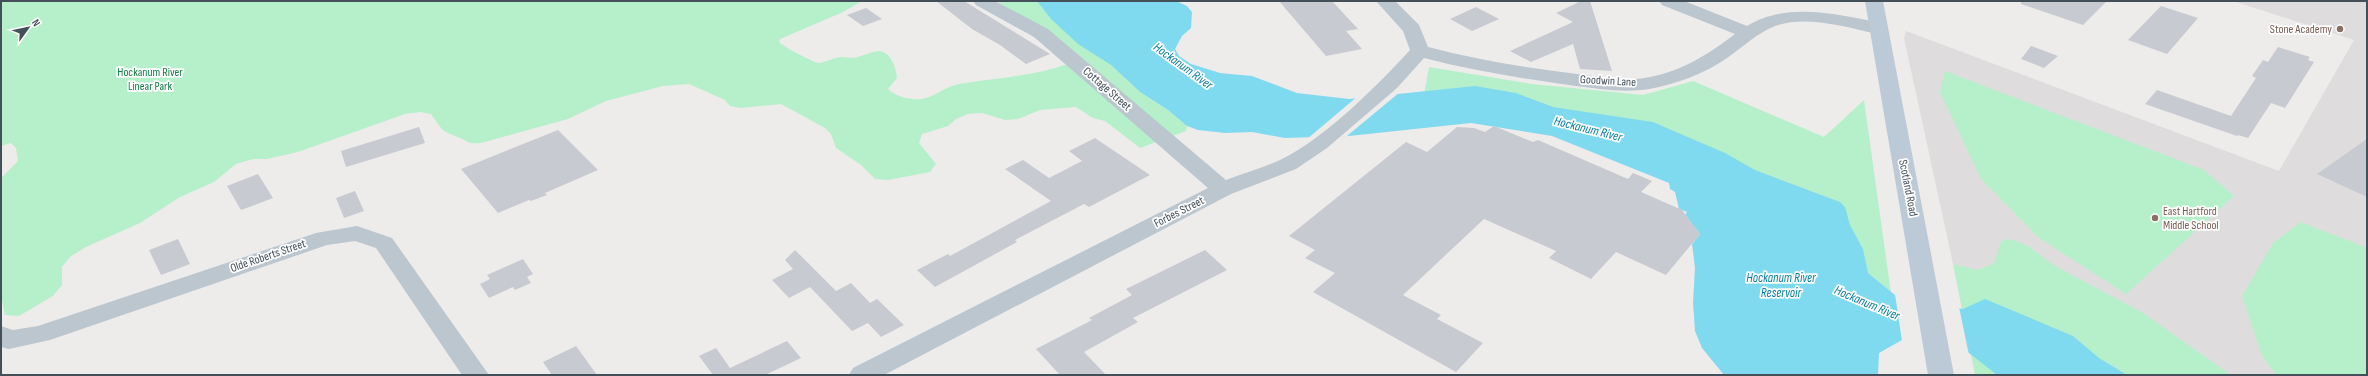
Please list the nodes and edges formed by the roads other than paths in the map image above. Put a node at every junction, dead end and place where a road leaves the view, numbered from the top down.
1 (982, 1) edge
2 (1385, 1) edge
3 (1668, 1) edge
4 (1874, 1) edge
5 (1877, 28) junction
6 (1747, 32) junction
7 (1420, 51) junction
8 (1223, 189) junction
9 (1, 335) edge
10 (476, 375) edge
11 (862, 375) edge
12 (1942, 375) edge

1 - 8 street, Cottage Street
2 - 7 street
3 - 6 street
4 - 5 main road, Scotland Road
5 - 6 street, Goodwin Lane
5 - 12 main road, Scotland Road
6 - 7 street, Goodwin Lane
7 - 8 street, Forbes Street
8 - 11 street, Forbes Street
9 - 10 street, Olde Roberts Street

